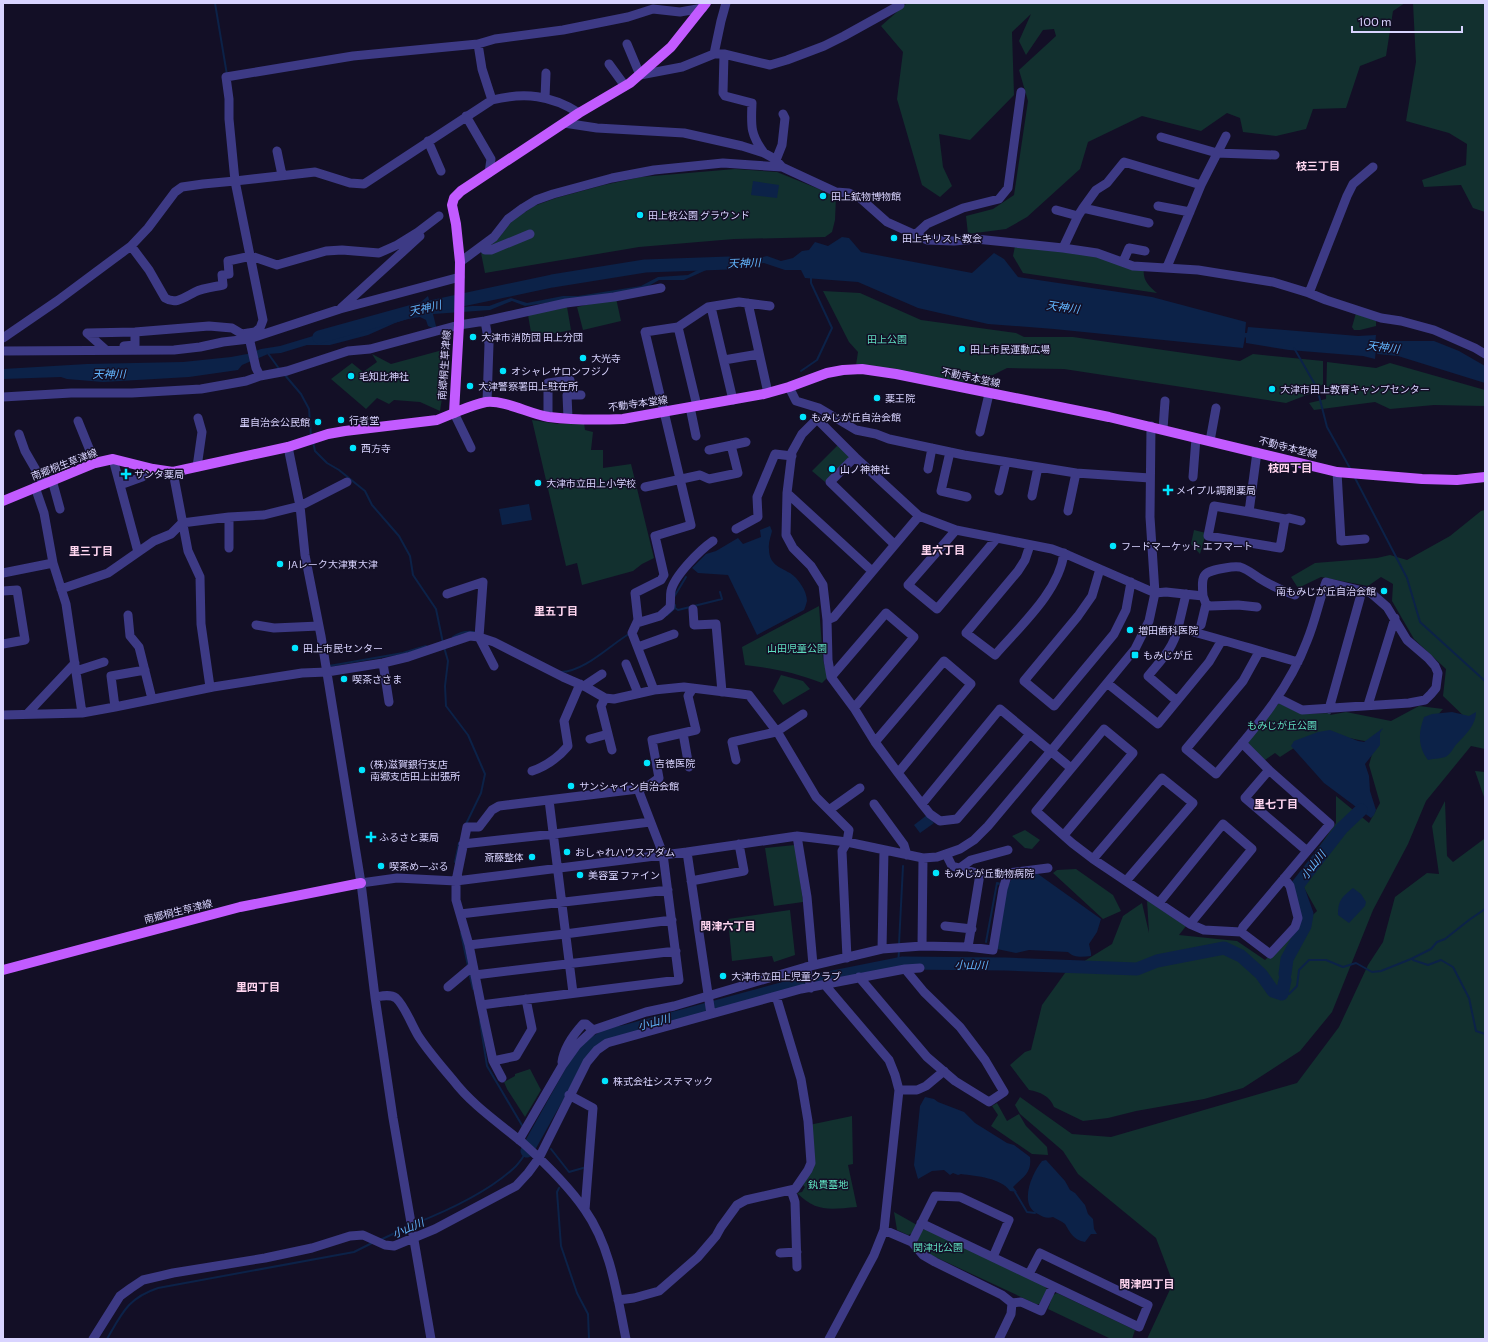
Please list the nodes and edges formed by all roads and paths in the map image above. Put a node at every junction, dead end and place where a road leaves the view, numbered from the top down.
1 (726, 3) edge
2 (900, 5) dead end
3 (705, 6) edge
4 (478, 44) junction
5 (627, 44) dead end
6 (719, 54) junction
7 (609, 64) dead end
8 (546, 73) dead end
9 (640, 74) junction
10 (625, 86) junction
11 (1021, 92) dead end
12 (545, 98) junction
13 (492, 100) junction
14 (579, 113) junction
15 (783, 114) dead end
16 (466, 116) junction
17 (564, 123) junction
18 (1226, 136) dead end
19 (1161, 137) dead end
20 (428, 141) junction
21 (277, 151) dead end
22 (764, 153) junction
23 (1217, 153) junction
24 (1276, 155) dead end
25 (779, 164) junction
26 (1372, 167) dead end
27 (441, 171) dead end
28 (489, 173) junction
29 (282, 175) junction
30 (235, 182) junction
31 (1201, 185) junction
32 (452, 205) junction
33 (1158, 206) dead end
34 (1056, 210) dead end
35 (1081, 212) junction
36 (1190, 212) junction
37 (439, 216) junction
38 (1149, 223) dead end
39 (530, 234) dead end
40 (915, 235) junction
41 (131, 246) junction
42 (482, 246) junction
43 (1063, 248) junction
44 (1145, 251) dead end
45 (251, 256) junction
46 (460, 262) junction
47 (1123, 262) junction
48 (1167, 267) junction
49 (460, 279) junction
50 (661, 288) dead end
51 (1310, 293) junction
52 (748, 303) junction
53 (770, 306) dead end
54 (711, 307) junction
55 (340, 309) junction
56 (485, 321) junction
57 (459, 325) junction
58 (678, 327) junction
59 (135, 332) junction
60 (3, 338) edge
61 (249, 339) junction
62 (106, 350) junction
63 (3, 351) edge
64 (118, 351) junction
65 (759, 354) junction
66 (1485, 354) edge
67 (724, 360) junction
68 (258, 372) junction
69 (570, 380) dead end
70 (789, 387) junction
71 (768, 393) junction
72 (989, 394) junction
73 (581, 395) dead end
74 (3, 397) edge
75 (733, 400) junction
76 (1165, 401) dead end
77 (487, 402) junction
78 (693, 407) junction
79 (1216, 408) dead end
80 (664, 412) junction
81 (454, 413) junction
82 (548, 416) junction
83 (198, 418) dead end
84 (568, 418) junction
85 (78, 421) dead end
86 (1151, 426) junction
87 (1163, 429) junction
88 (980, 432) dead end
89 (19, 434) dead end
90 (696, 436) dead end
91 (1196, 438) junction
92 (1210, 441) junction
93 (746, 442) dead end
94 (731, 445) junction
95 (288, 447) junction
96 (470, 448) dead end
97 (932, 448) junction
98 (709, 450) dead end
99 (950, 452) junction
100 (1257, 452) junction
101 (792, 456) junction
102 (855, 457) junction
103 (113, 459) junction
104 (1006, 462) junction
105 (95, 463) junction
106 (197, 467) junction
107 (1038, 467) junction
108 (153, 469) junction
109 (928, 469) dead end
110 (173, 472) junction
111 (1337, 472) junction
112 (1076, 473) junction
113 (1193, 477) dead end
114 (1485, 477) edge
115 (1150, 478) junction
116 (680, 480) junction
117 (347, 482) dead end
118 (44, 484) junction
119 (120, 485) junction
120 (645, 487) dead end
121 (999, 491) dead end
122 (787, 493) junction
123 (1032, 496) dead end
124 (967, 497) dead end
125 (3, 502) edge
126 (300, 506) junction
127 (60, 509) dead end
128 (1068, 511) dead end
129 (1249, 512) junction
130 (919, 516) junction
131 (229, 517) junction
132 (1285, 519) junction
133 (1301, 521) dead end
134 (182, 522) junction
135 (736, 529) dead end
136 (956, 530) junction
137 (997, 538) junction
138 (1365, 539) dead end
139 (713, 541) dead end
140 (894, 544) junction
141 (1030, 545) junction
142 (229, 548) dead end
143 (138, 552) junction
144 (1064, 553) junction
145 (53, 563) junction
146 (1100, 569) junction
147 (872, 571) junction
148 (3, 573) edge
149 (1131, 582) junction
150 (61, 589) junction
151 (1362, 590) junction
152 (3, 591) edge
153 (1155, 593) junction
154 (447, 594) dead end
155 (1186, 594) junction
156 (1295, 595) dead end
157 (1204, 600) junction
158 (1257, 607) dead end
159 (693, 609) dead end
160 (128, 615) dead end
161 (1395, 618) junction
162 (828, 620) junction
163 (636, 623) junction
164 (256, 625) dead end
165 (1201, 625) dead end
166 (319, 626) junction
167 (1178, 628) junction
168 (674, 634) dead end
169 (479, 637) junction
170 (1222, 640) junction
171 (3, 644) edge
172 (638, 647) junction
173 (1259, 652) junction
174 (104, 662) dead end
175 (1298, 662) junction
176 (383, 663) junction
177 (626, 664) dead end
178 (494, 666) dead end
179 (75, 667) junction
180 (145, 670) junction
181 (327, 672) junction
182 (602, 674) dead end
183 (831, 677) junction
184 (1107, 683) junction
185 (582, 685) junction
186 (210, 687) junction
187 (694, 688) junction
188 (654, 690) junction
189 (722, 692) junction
190 (638, 693) junction
191 (605, 698) junction
192 (1278, 698) junction
193 (152, 699) junction
194 (1177, 700) junction
195 (389, 702) dead end
196 (1368, 705) junction
197 (115, 707) junction
198 (854, 708) junction
199 (1329, 709) junction
200 (82, 713) junction
201 (27, 714) junction
202 (803, 714) dead end
203 (3, 715) edge
204 (776, 732) junction
205 (683, 733) junction
206 (608, 734) junction
207 (1030, 734) junction
208 (590, 739) dead end
209 (875, 742) junction
210 (1242, 743) junction
211 (612, 750) dead end
212 (1051, 751) junction
213 (736, 760) dead end
214 (689, 767) dead end
215 (1071, 768) junction
216 (1269, 770) junction
217 (532, 771) dead end
218 (898, 773) junction
219 (860, 788) dead end
220 (638, 789) junction
221 (549, 800) junction
222 (874, 804) dead end
223 (922, 804) junction
224 (829, 810) junction
225 (650, 822) junction
226 (554, 834) junction
227 (1064, 835) junction
228 (797, 836) junction
229 (847, 842) junction
230 (463, 844) junction
231 (740, 844) junction
232 (884, 850) junction
233 (1008, 850) dead end
234 (1307, 851) junction
235 (687, 852) junction
236 (663, 854) junction
237 (946, 854) junction
238 (907, 855) junction
239 (923, 858) junction
240 (1093, 859) junction
241 (557, 868) junction
242 (960, 868) junction
243 (1048, 868) dead end
244 (1008, 873) junction
245 (980, 874) junction
246 (1284, 878) junction
247 (456, 881) junction
248 (691, 881) junction
249 (1126, 881) junction
250 (361, 883) junction
251 (668, 890) junction
252 (561, 903) junction
253 (1159, 903) junction
254 (460, 914) junction
255 (672, 920) junction
256 (1190, 924) junction
257 (945, 926) dead end
258 (972, 929) junction
259 (1242, 932) junction
260 (565, 934) junction
261 (469, 945) junction
262 (922, 946) junction
263 (968, 948) junction
264 (882, 949) junction
265 (676, 951) junction
266 (847, 958) junction
267 (569, 963) junction
268 (810, 966) junction
269 (920, 968) dead end
270 (905, 969) junction
271 (3, 970) edge
272 (474, 971) junction
273 (859, 978) junction
274 (825, 985) junction
275 (448, 987) dead end
276 (810, 988) junction
277 (573, 993) junction
278 (707, 996) junction
279 (776, 996) junction
280 (375, 997) junction
281 (526, 999) junction
282 (481, 1005) junction
283 (711, 1014) junction
284 (494, 1061) junction
285 (944, 1071) junction
286 (502, 1078) dead end
287 (899, 1090) junction
288 (569, 1095) junction
289 (520, 1141) junction
290 (535, 1155) junction
291 (791, 1190) junction
292 (585, 1210) junction
293 (921, 1223) junction
294 (884, 1230) junction
295 (414, 1238) junction
296 (912, 1242) junction
297 (797, 1252) junction
298 (780, 1253) dead end
299 (993, 1257) junction
300 (797, 1267) dead end
301 (1029, 1274) junction
302 (1053, 1286) junction
303 (618, 1300) junction
304 (1012, 1303) junction
305 (93, 1339) edge
306 (431, 1339) edge
307 (626, 1339) edge
308 (829, 1339) edge
309 (999, 1339) edge

1 - 6 street
2 - 6 street
3 - 4 street
3 - 9 main road
4 - 13 street
4 - 30 street
5 - 9 street
6 - 9 street
6 - 22 street
7 - 10 street
8 - 12 street
9 - 10 main road
10 - 14 main road
11 - 40 street
12 - 13 street
12 - 14 street
13 - 16 street
14 - 17 main road
15 - 25 street
16 - 20 street
16 - 28 street
17 - 22 street
17 - 28 main road
18 - 23 street
19 - 23 street
20 - 27 street
20 - 29 street
21 - 29 street
22 - 25 street
23 - 24 street
23 - 31 street
25 - 40 street
25 - 42 street
26 - 51 street
28 - 32 main road
29 - 30 street
30 - 41 street
30 - 45 street
31 - 35 street
31 - 36 street
32 - 37 street
32 - 46 main road, 南郷桐生草津線
33 - 36 street
34 - 35 street
35 - 38 street
35 - 43 street
36 - 48 street
37 - 45 street
37 - 55 street
39 - 42 street
40 - 43 street
41 - 45 street
41 - 60 street
42 - 46 street
43 - 47 street
44 - 47 street
45 - 61 street
46 - 49 main road, 南郷桐生草津線
47 - 48 street
48 - 51 street
49 - 55 street
49 - 57 main road, 南郷桐生草津線
50 - 56 street
51 - 66 street
52 - 53 street
52 - 54 street
52 - 65 street
54 - 58 street
54 - 67 street
55 - 61 street
56 - 57 street
56 - 77 street
57 - 68 street
57 - 81 main road, 南郷桐生草津線
58 - 78 street
58 - 80 street
59 - 61 street
59 - 62 street
59 - 64 street
61 - 64 street
61 - 68 street
62 - 63 street
62 - 64 street
65 - 67 street
65 - 71 street
67 - 75 street
68 - 74 street
69 - 82 street
70 - 71 main road, 不動寺本堂線
70 - 72 main road, 不動寺本堂線
70 - 97 street
71 - 75 main road, 不動寺本堂線
72 - 86 main road, 不動寺本堂線
72 - 88 street
73 - 84 street
75 - 78 main road, 不動寺本堂線
76 - 87 street
77 - 81 main road, 不動寺本堂線
77 - 82 main road, 不動寺本堂線
78 - 80 main road, 不動寺本堂線
78 - 90 street
79 - 92 street
80 - 84 main road, 不動寺本堂線
80 - 116 street
81 - 95 main road, 南郷桐生草津線
81 - 96 street
82 - 84 main road, 不動寺本堂線
83 - 106 street
85 - 105 street
86 - 87 main road, 不動寺本堂線
86 - 115 street
87 - 91 main road, 不動寺本堂線
89 - 118 street
91 - 92 main road, 不動寺本堂線
91 - 113 street
92 - 100 main road, 不動寺本堂線
93 - 94 street
94 - 98 street
94 - 116 street
95 - 106 main road, 南郷桐生草津線
95 - 126 street
97 - 99 street
97 - 109 street
99 - 104 street
99 - 124 street
100 - 111 main road, 不動寺本堂線
100 - 129 street
101 - 102 street
101 - 122 street
101 - 135 street
102 - 130 street
102 - 140 street
103 - 105 main road, 南郷桐生草津線
103 - 108 main road, 南郷桐生草津線
103 - 119 street
104 - 107 street
104 - 121 street
105 - 118 main road, 南郷桐生草津線
106 - 110 main road, 南郷桐生草津線
107 - 112 street
107 - 123 street
108 - 110 main road, 南郷桐生草津線
108 - 119 street
110 - 134 street
111 - 114 main road, 不動寺本堂線
111 - 138 street
112 - 115 street
112 - 128 street
115 - 153 street
116 - 120 street
116 - 163 street
117 - 126 street
118 - 125 main road, 南郷桐生草津線
118 - 127 street
118 - 145 street
119 - 143 street
122 - 147 street
122 - 162 street
126 - 131 street
126 - 166 street
129 - 132 street
129 - 132 street
130 - 136 street
130 - 140 street
131 - 134 street
131 - 142 street
132 - 133 street
134 - 143 street
134 - 186 street
136 - 137 street
136 - 137 street
137 - 141 street
139 - 163 street
140 - 147 street
141 - 144 street
141 - 144 street
143 - 150 street
144 - 146 street
145 - 148 street
145 - 150 street
146 - 149 street
146 - 149 street
147 - 162 street
149 - 153 street
150 - 179 street
151 - 161 street
151 - 175 street
151 - 199 street
152 - 171 street
153 - 155 street
153 - 184 street
154 - 169 street
155 - 157 street
155 - 167 street
156 - 157 street
157 - 158 street
157 - 165 street
159 - 189 street
160 - 180 street
161 - 196 street
161 - 196 street
162 - 183 street
163 - 172 street
164 - 166 street
166 - 181 street
167 - 170 street
167 - 194 street
168 - 172 street
169 - 176 street
169 - 178 street
169 - 185 street
170 - 173 street
170 - 194 street
172 - 188 street
173 - 175 street
173 - 210 street
174 - 179 street
175 - 192 street
176 - 181 street
176 - 195 street
177 - 190 street
179 - 200 street
179 - 201 street
180 - 193 street
180 - 197 street
181 - 186 street
181 - 250 street
182 - 185 street
183 - 198 street
183 - 198 street
184 - 194 street
184 - 212 street
185 - 191 street
185 - 217 street
186 - 193 street
187 - 188 street
187 - 189 street
187 - 205 street
188 - 190 street
189 - 204 street
190 - 191 street
191 - 206 street
192 - 199 street
192 - 210 street
193 - 197 street
196 - 199 street
197 - 200 street
198 - 209 street
200 - 201 street
201 - 203 street
202 - 204 street
204 - 213 street
204 - 224 street
205 - 214 street
205 - 220 street
206 - 208 street
206 - 211 street
207 - 212 street
207 - 223 street
207 - 223 street
209 - 218 street
209 - 218 street
210 - 216 street
212 - 215 street
212 - 237 street
215 - 227 street
215 - 227 street
216 - 234 street
216 - 234 street
218 - 223 street
219 - 224 street
220 - 221 street
220 - 225 street
221 - 226 street
221 - 230 street
222 - 238 street
224 - 229 street
225 - 226 street
225 - 236 street
226 - 230 street
226 - 241 street
227 - 240 street
228 - 229 street
228 - 231 street
228 - 268 street
229 - 232 street
229 - 266 street
230 - 247 street
231 - 235 street
231 - 248 street
232 - 238 street
232 - 264 street
233 - 242 street
234 - 246 street
235 - 236 street
235 - 248 street
236 - 241 street
236 - 251 street
237 - 239 street
237 - 242 street
238 - 239 street
239 - 262 street
240 - 249 street
240 - 249 street
241 - 247 street
241 - 252 street
242 - 245 street
243 - 244 street
244 - 245 street
244 - 263 street
245 - 258 street
246 - 259 street
246 - 259 street
247 - 250 street
247 - 254 street
248 - 278 street
249 - 253 street
250 - 271 main road, 南郷桐生草津線
250 - 280 street
251 - 252 street
251 - 255 street
252 - 254 street
252 - 260 street
253 - 256 street
253 - 256 street
254 - 261 street
255 - 260 street
255 - 265 street
256 - 259 street
257 - 258 street
258 - 263 street
260 - 261 street
260 - 267 street
261 - 272 street
262 - 263 street
262 - 264 street
264 - 266 street
265 - 267 street
265 - 277 street
266 - 268 street
267 - 272 street
267 - 277 street
268 - 276 street
268 - 278 street
269 - 270 street
270 - 273 street
270 - 285 street
272 - 275 street
272 - 282 street
273 - 274 street
273 - 285 street
274 - 276 street
274 - 287 street
276 - 279 street
277 - 281 street
278 - 283 street
278 - 289 street
279 - 283 street
279 - 291 street
280 - 289 street
280 - 295 street
281 - 282 street
281 - 284 street
282 - 284 street
283 - 288 street
284 - 286 street
285 - 287 street
287 - 294 street
288 - 290 street
288 - 292 street
289 - 290 street
290 - 292 street
290 - 295 street
291 - 297 street
291 - 303 street
292 - 303 street
293 - 296 street
293 - 299 street
293 - 299 street
294 - 296 street
294 - 308 street
295 - 305 street
295 - 306 street
296 - 304 street
297 - 298 street
297 - 300 street
299 - 301 street
301 - 302 street
301 - 302 street
302 - 304 street
303 - 307 street
304 - 309 street

